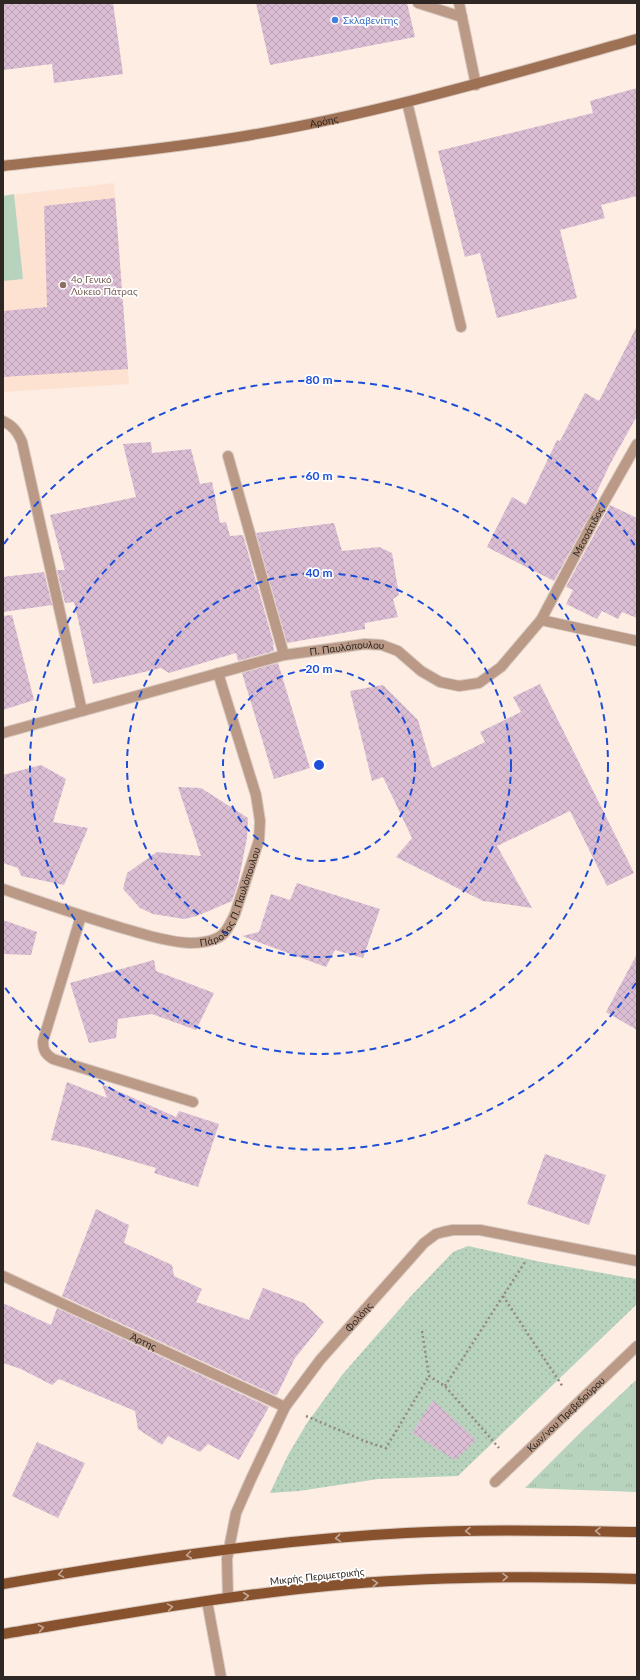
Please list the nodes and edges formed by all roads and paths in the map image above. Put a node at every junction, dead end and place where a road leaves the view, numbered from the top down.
1 (418, 3) edge
2 (459, 3) edge
3 (462, 17) junction
4 (637, 40) edge
5 (476, 85) junction
6 (407, 102) junction
7 (3, 166) edge
8 (461, 327) dead end
9 (3, 421) edge
10 (637, 444) edge
11 (228, 456) dead end
12 (541, 620) junction
13 (637, 641) edge
14 (284, 655) junction
15 (218, 673) junction
16 (82, 711) junction
17 (3, 733) edge
18 (3, 889) edge
19 (81, 916) junction
20 (193, 1102) dead end
21 (538, 1241) junction
22 (637, 1261) edge
23 (3, 1276) edge
24 (503, 1296) junction
25 (422, 1331) dead end
26 (637, 1346) edge
27 (429, 1376) junction
28 (445, 1386) junction
29 (575, 1406) junction
30 (285, 1407) junction
31 (512, 1464) junction
32 (495, 1482) dead end
33 (637, 1532) edge
34 (228, 1550) junction
35 (637, 1580) edge
36 (3, 1584) edge
37 (228, 1598) junction
38 (207, 1601) junction
39 (3, 1634) edge
40 (221, 1677) edge

1 - 3 street
2 - 3 street
3 - 5 street
4 - 5 street, Αρόης
5 - 6 street, Αρόης
6 - 7 street, Αρόης
6 - 8 street
9 - 16 street
10 - 12 street, Μεσσάτιδος
11 - 14 street
12 - 13 street
12 - 14 street, Π. Παυλόπουλου
14 - 15 street, Π. Παυλόπουλου
15 - 16 street, Π. Παυλόπουλου
15 - 19 street, Πάροδος Π. Παυλόπουλου
16 - 17 street, Π. Παυλόπουλου
18 - 19 street, Πάροδος Π. Παυλόπουλου
19 - 20 street
21 - 22 street, Φολόης
21 - 24 path
21 - 30 street, Φολόης
23 - 30 street, Άρτης
24 - 28 path
24 - 29 path
25 - 27 path
26 - 29 street, Κων/νου Πρεβεδούρου
27 - 28 path
27 - 30 path
28 - 31 path
29 - 31 street, Κων/νου Πρεβεδούρου
30 - 34 street, Φολόης
31 - 32 street, Κων/νου Πρεβεδούρου
33 -> 34 main road
34 -> 36 main road
34 - 37 street, Φολόης
37 -> 35 main road, Μικρής Περιμετρικής
37 - 38 main road, Μικρής Περιμετρικής
39 -> 38 main road, Μικρής Περιμετρικής
38 - 40 street

